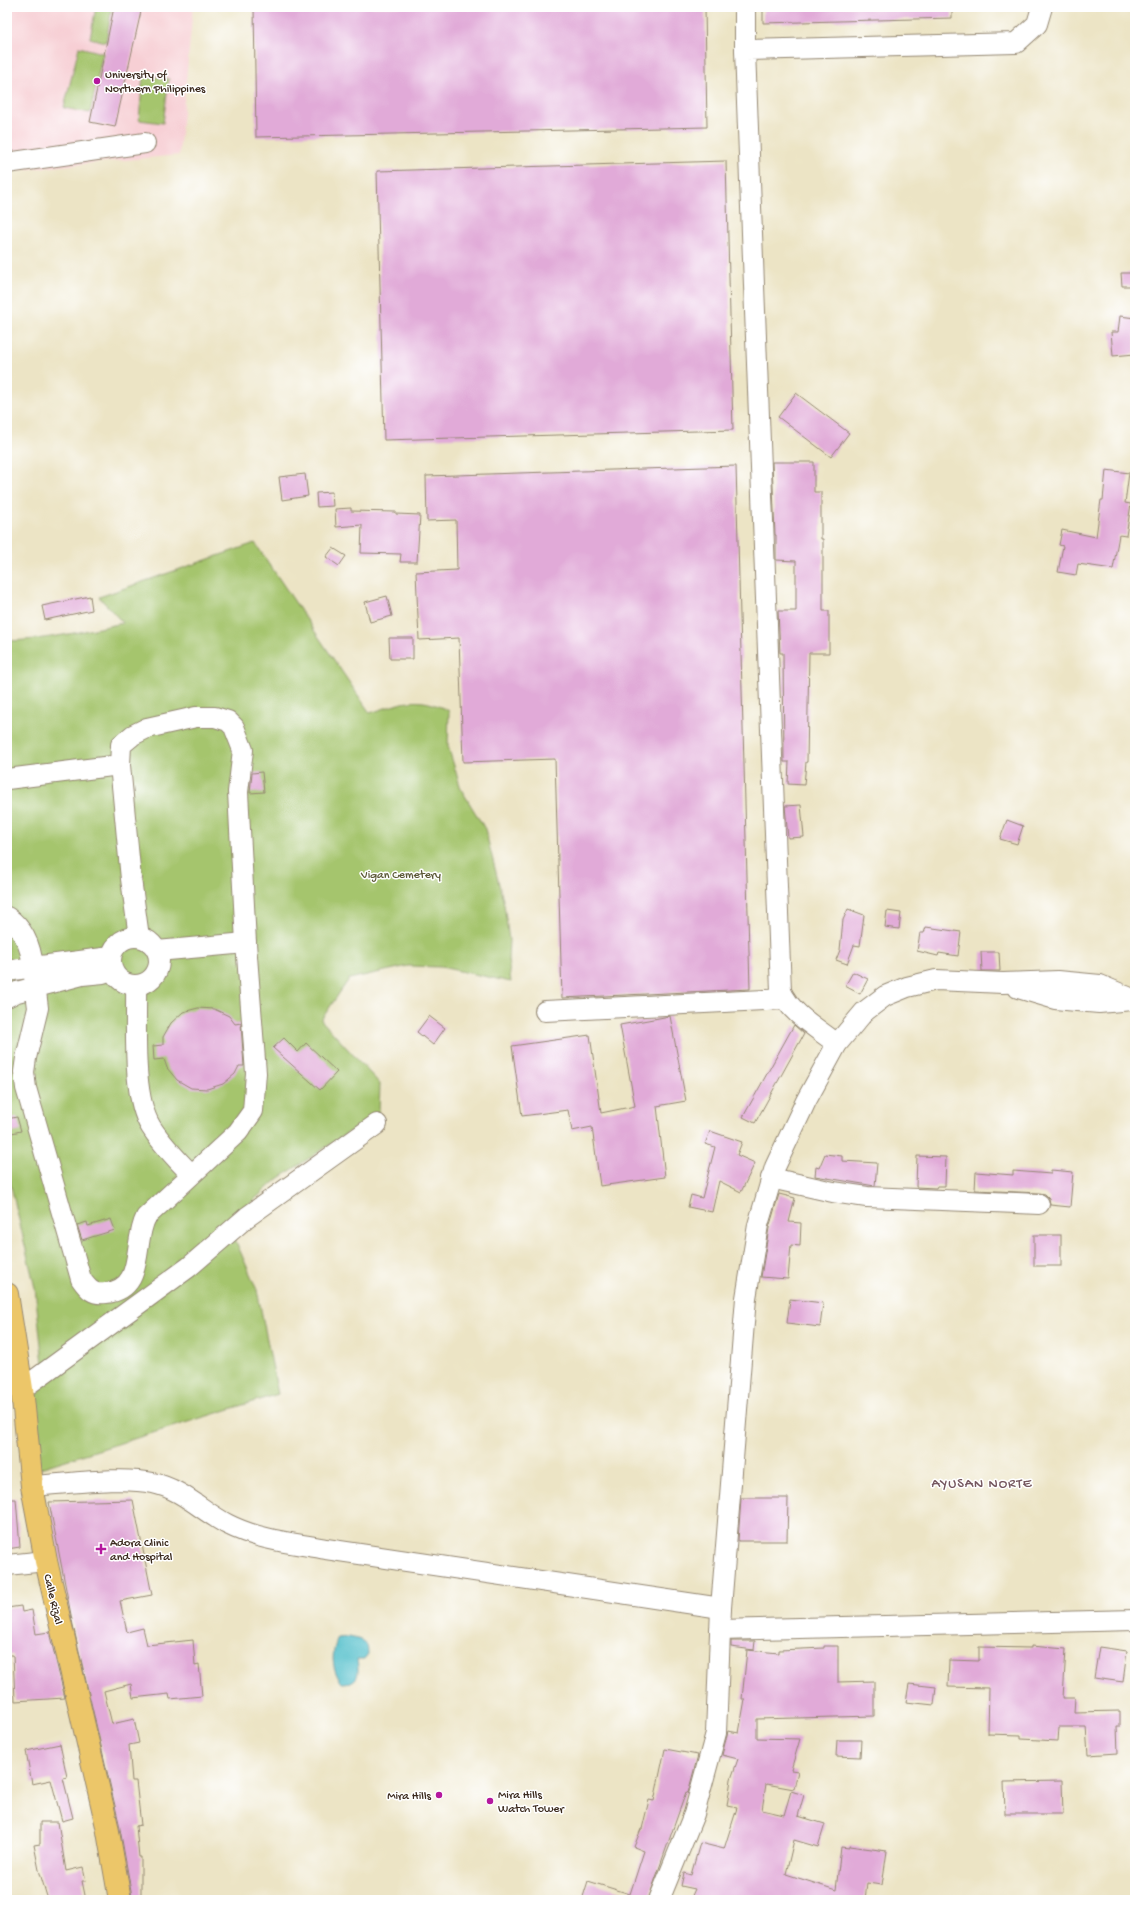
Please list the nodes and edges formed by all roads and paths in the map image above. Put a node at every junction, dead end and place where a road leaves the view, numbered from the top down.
1 (744, 7) edge
2 (1042, 7) edge
3 (745, 50) junction
4 (145, 143) dead end
5 (7, 163) edge
6 (120, 765) junction
7 (7, 779) edge
8 (7, 916) edge
9 (139, 937) junction
10 (246, 943) junction
11 (157, 951) junction
12 (112, 965) junction
13 (7, 971) edge
14 (34, 977) junction
15 (136, 985) junction
16 (7, 997) edge
17 (785, 999) junction
18 (1135, 1000) edge
19 (545, 1011) dead end
20 (837, 1044) junction
21 (377, 1124) dead end
22 (191, 1174) junction
23 (771, 1178) junction
24 (1039, 1204) dead end
25 (7, 1294) edge
26 (22, 1389) junction
27 (32, 1486) junction
28 (46, 1561) junction
29 (7, 1565) edge
30 (721, 1608) junction
31 (1135, 1620) edge
32 (720, 1630) junction
33 (120, 1900) edge
34 (659, 1900) edge

1 - 3 street
2 - 3 street
3 - 17 street
4 - 5 street
6 - 7 street
6 - 9 street
6 - 10 street
8 - 14 street
9 - 11 street
9 - 12 street
10 - 11 street
10 - 22 street
11 - 15 street
12 - 14 street
12 - 15 street
13 - 14 street
14 - 16 street
14 - 22 street
15 - 22 street
17 - 19 street
17 - 20 street
18 - 20 street
20 - 23 street
21 - 26 street
23 - 24 street
23 - 30 street
25 - 26 main road, Calle Rizal
26 - 27 main road, Calle Rizal
27 - 28 main road, Calle Rizal
27 - 30 street
28 - 29 street
28 - 33 main road, Calle Rizal
30 - 32 street
31 - 32 street
32 - 34 street

